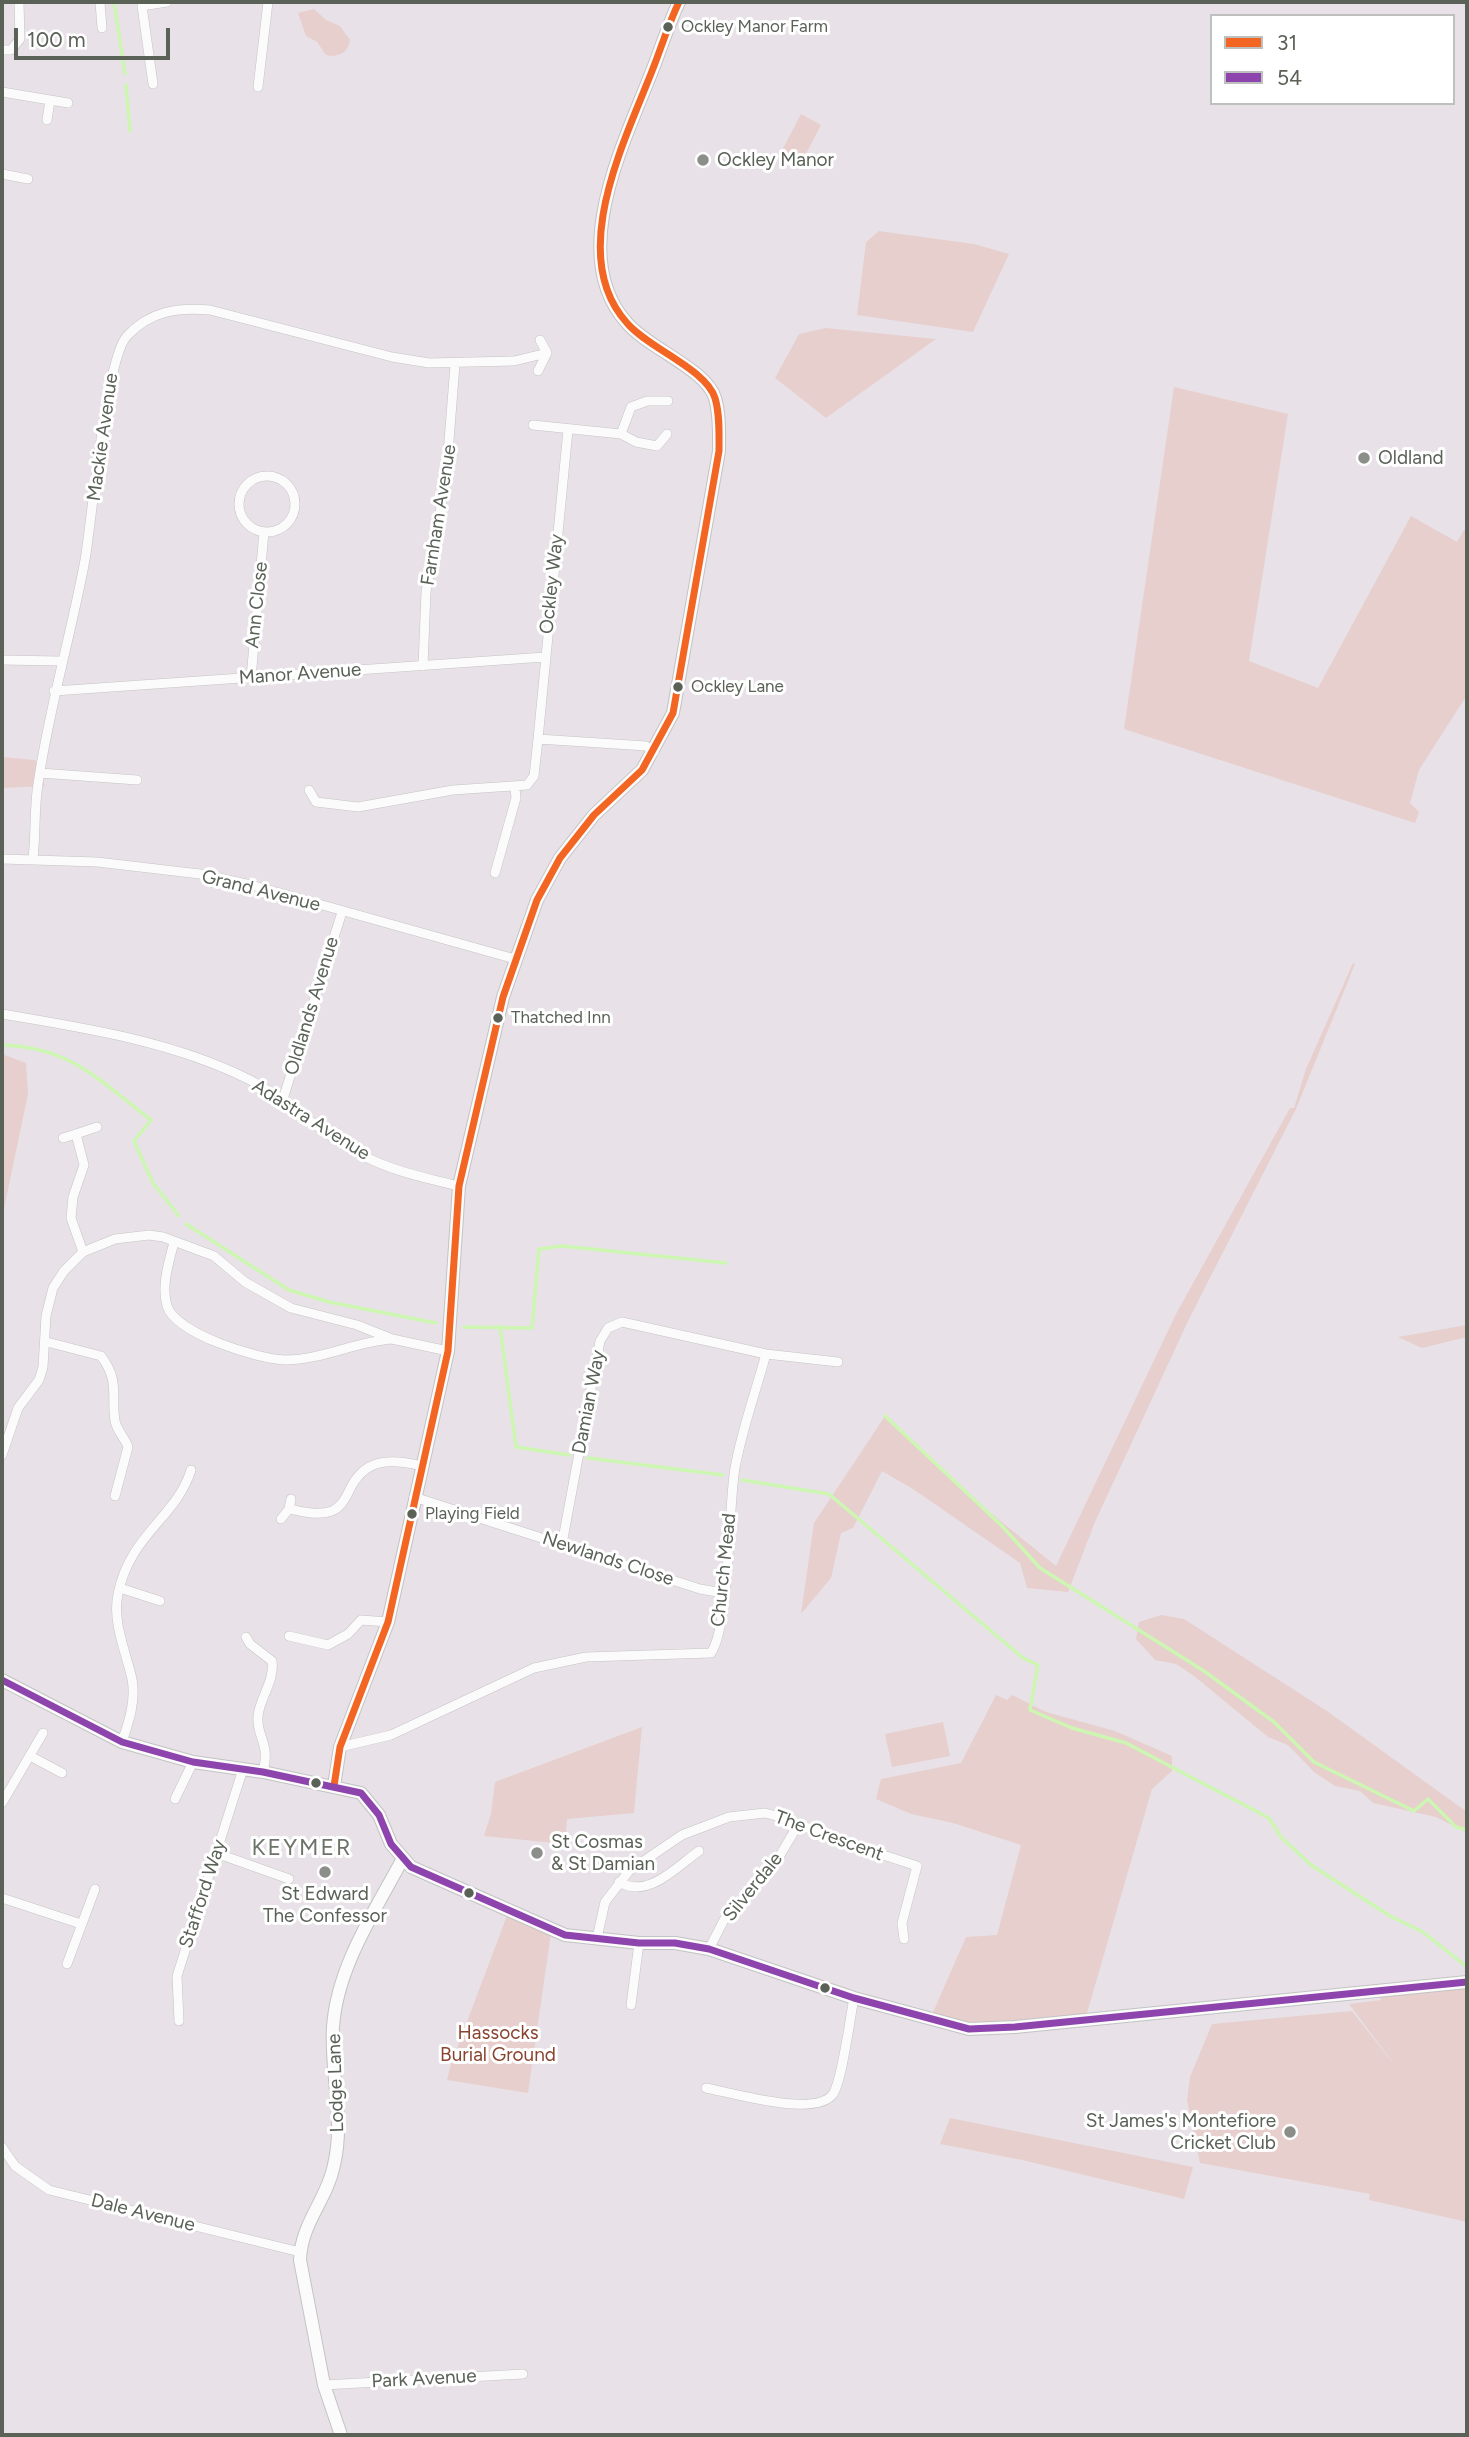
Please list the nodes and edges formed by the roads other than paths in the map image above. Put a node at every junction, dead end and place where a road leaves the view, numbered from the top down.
1 (19, 2) edge
2 (100, 2) edge
3 (167, 2) edge
4 (268, 2) edge
5 (679, 2) edge
6 (141, 4) edge
7 (103, 28) dead end
8 (2, 50) edge
9 (153, 84) dead end
10 (258, 87) dead end
11 (2, 92) edge
12 (50, 100) junction
13 (68, 103) dead end
14 (47, 120) dead end
15 (2, 174) edge
16 (28, 178) dead end
17 (540, 340) dead end
18 (547, 353) junction
19 (455, 365) junction
20 (538, 371) dead end
21 (668, 401) dead end
22 (533, 425) dead end
23 (568, 430) junction
24 (621, 434) junction
25 (667, 434) dead end
26 (264, 532) junction
27 (545, 657) junction
28 (2, 660) edge
29 (61, 660) junction
30 (423, 666) junction
31 (251, 678) junction
32 (54, 691) junction
33 (538, 738) junction
34 (654, 752) junction
35 (40, 773) junction
36 (137, 780) dead end
37 (515, 788) junction
38 (309, 790) dead end
39 (33, 858) junction
40 (2, 859) edge
41 (495, 873) dead end
42 (342, 912) junction
43 (515, 959) junction
44 (2, 1014) edge
45 (283, 1099) junction
46 (97, 1128) dead end
47 (76, 1134) junction
48 (63, 1138) dead end
49 (458, 1186) junction
50 (174, 1242) junction
51 (83, 1252) junction
52 (392, 1339) junction
53 (47, 1342) junction
54 (448, 1351) junction
55 (766, 1353) junction
56 (838, 1362) dead end
57 (2, 1455) edge
58 (422, 1466) junction
59 (191, 1470) dead end
60 (115, 1496) dead end
61 (414, 1497) junction
62 (291, 1499) dead end
63 (289, 1509) junction
64 (281, 1519) dead end
65 (562, 1544) junction
66 (120, 1588) junction
67 (723, 1593) junction
68 (160, 1601) dead end
69 (388, 1622) junction
70 (289, 1636) dead end
71 (246, 1637) dead end
72 (2, 1680) edge
73 (43, 1733) dead end
74 (122, 1742) junction
75 (340, 1747) junction
76 (30, 1756) junction
77 (193, 1762) junction
78 (243, 1769) junction
79 (263, 1772) junction
80 (62, 1773) dead end
81 (334, 1786) junction
82 (175, 1799) dead end
83 (2, 1803) edge
84 (798, 1825) junction
85 (699, 1851) dead end
86 (216, 1853) junction
87 (402, 1860) junction
88 (289, 1879) dead end
89 (619, 1882) junction
90 (95, 1889) dead end
91 (2, 1898) edge
92 (81, 1924) junction
93 (597, 1938) junction
94 (904, 1939) dead end
95 (639, 1943) junction
96 (709, 1949) junction
97 (67, 1964) dead end
98 (1467, 1982) edge
99 (854, 1998) junction
100 (631, 2005) dead end
101 (179, 2021) dead end
102 (706, 2088) dead end
103 (2, 2147) edge
104 (300, 2252) junction
105 (523, 2374) dead end
106 (324, 2385) junction
107 (341, 2435) edge

1 - 8 street
2 - 7 street
3 - 6 street
4 - 10 street
5 - 34 street
6 - 9 street
11 - 12 street
12 - 13 street
12 - 14 street
15 - 16 street
17 - 18 street
18 - 19 street, Mackie Avenue
18 - 20 street
19 - 29 street, Mackie Avenue
19 - 30 street, Farnham Avenue
21 - 24 street
22 - 23 street
23 - 24 street
23 - 27 street, Ockley Way
24 - 25 street
26 - 26 street
26 - 31 street, Ann Close
27 - 30 street, Manor Avenue
27 - 33 street, Ockley Way
28 - 29 street
29 - 32 street, Mackie Avenue
30 - 31 street, Manor Avenue
31 - 32 street, Manor Avenue
32 - 35 street, Mackie Avenue
33 - 34 street
33 - 37 street, Ockley Way
34 - 43 street
35 - 36 street
35 - 39 street, Mackie Avenue
37 - 38 street
37 - 41 street
39 - 40 street, Grand Avenue
39 - 42 street, Grand Avenue
42 - 43 street, Grand Avenue
42 - 45 street, Oldlands Avenue
43 - 49 street
44 - 45 street, Adastra Avenue
45 - 49 street, Adastra Avenue
46 - 47 street
47 - 48 street
47 - 51 street
49 - 54 street
50 - 51 street
50 - 52 street
50 - 52 street
51 - 53 street
52 - 54 street
53 - 57 street
53 - 60 street
54 - 58 street
55 - 56 street, Damian Way
55 - 65 street, Damian Way
55 - 67 street, Church Mead
58 - 61 street
58 - 63 street
59 - 66 street
61 - 65 street, Newlands Close
61 - 69 street
62 - 63 street
63 - 64 street
65 - 67 street, Newlands Close
66 - 68 street
66 - 74 street
67 - 75 street, Church Mead
69 - 70 street
69 - 75 street
71 - 79 street
72 - 74 street
73 - 76 street
74 - 77 street
75 - 81 street
76 - 80 street
76 - 83 street
77 - 78 street
77 - 82 street
78 - 79 street
78 - 86 street, Stafford Way
79 - 81 street
81 - 87 street
84 - 89 street, The Crescent
84 - 94 street, The Crescent
84 - 96 street, Silverdale
85 - 89 street
86 - 88 street
86 - 101 street, Stafford Way
87 - 93 street
87 - 104 street, Lodge Lane
89 - 93 street, The Crescent
90 - 92 street
91 - 92 street
92 - 97 street
93 - 95 street
95 - 96 street
95 - 100 street
96 - 99 street
98 - 99 street
99 - 102 street
103 - 104 street, Dale Avenue
104 - 106 street, Lodge Lane
105 - 106 street, Park Avenue
106 - 107 street, Lodge Lane

